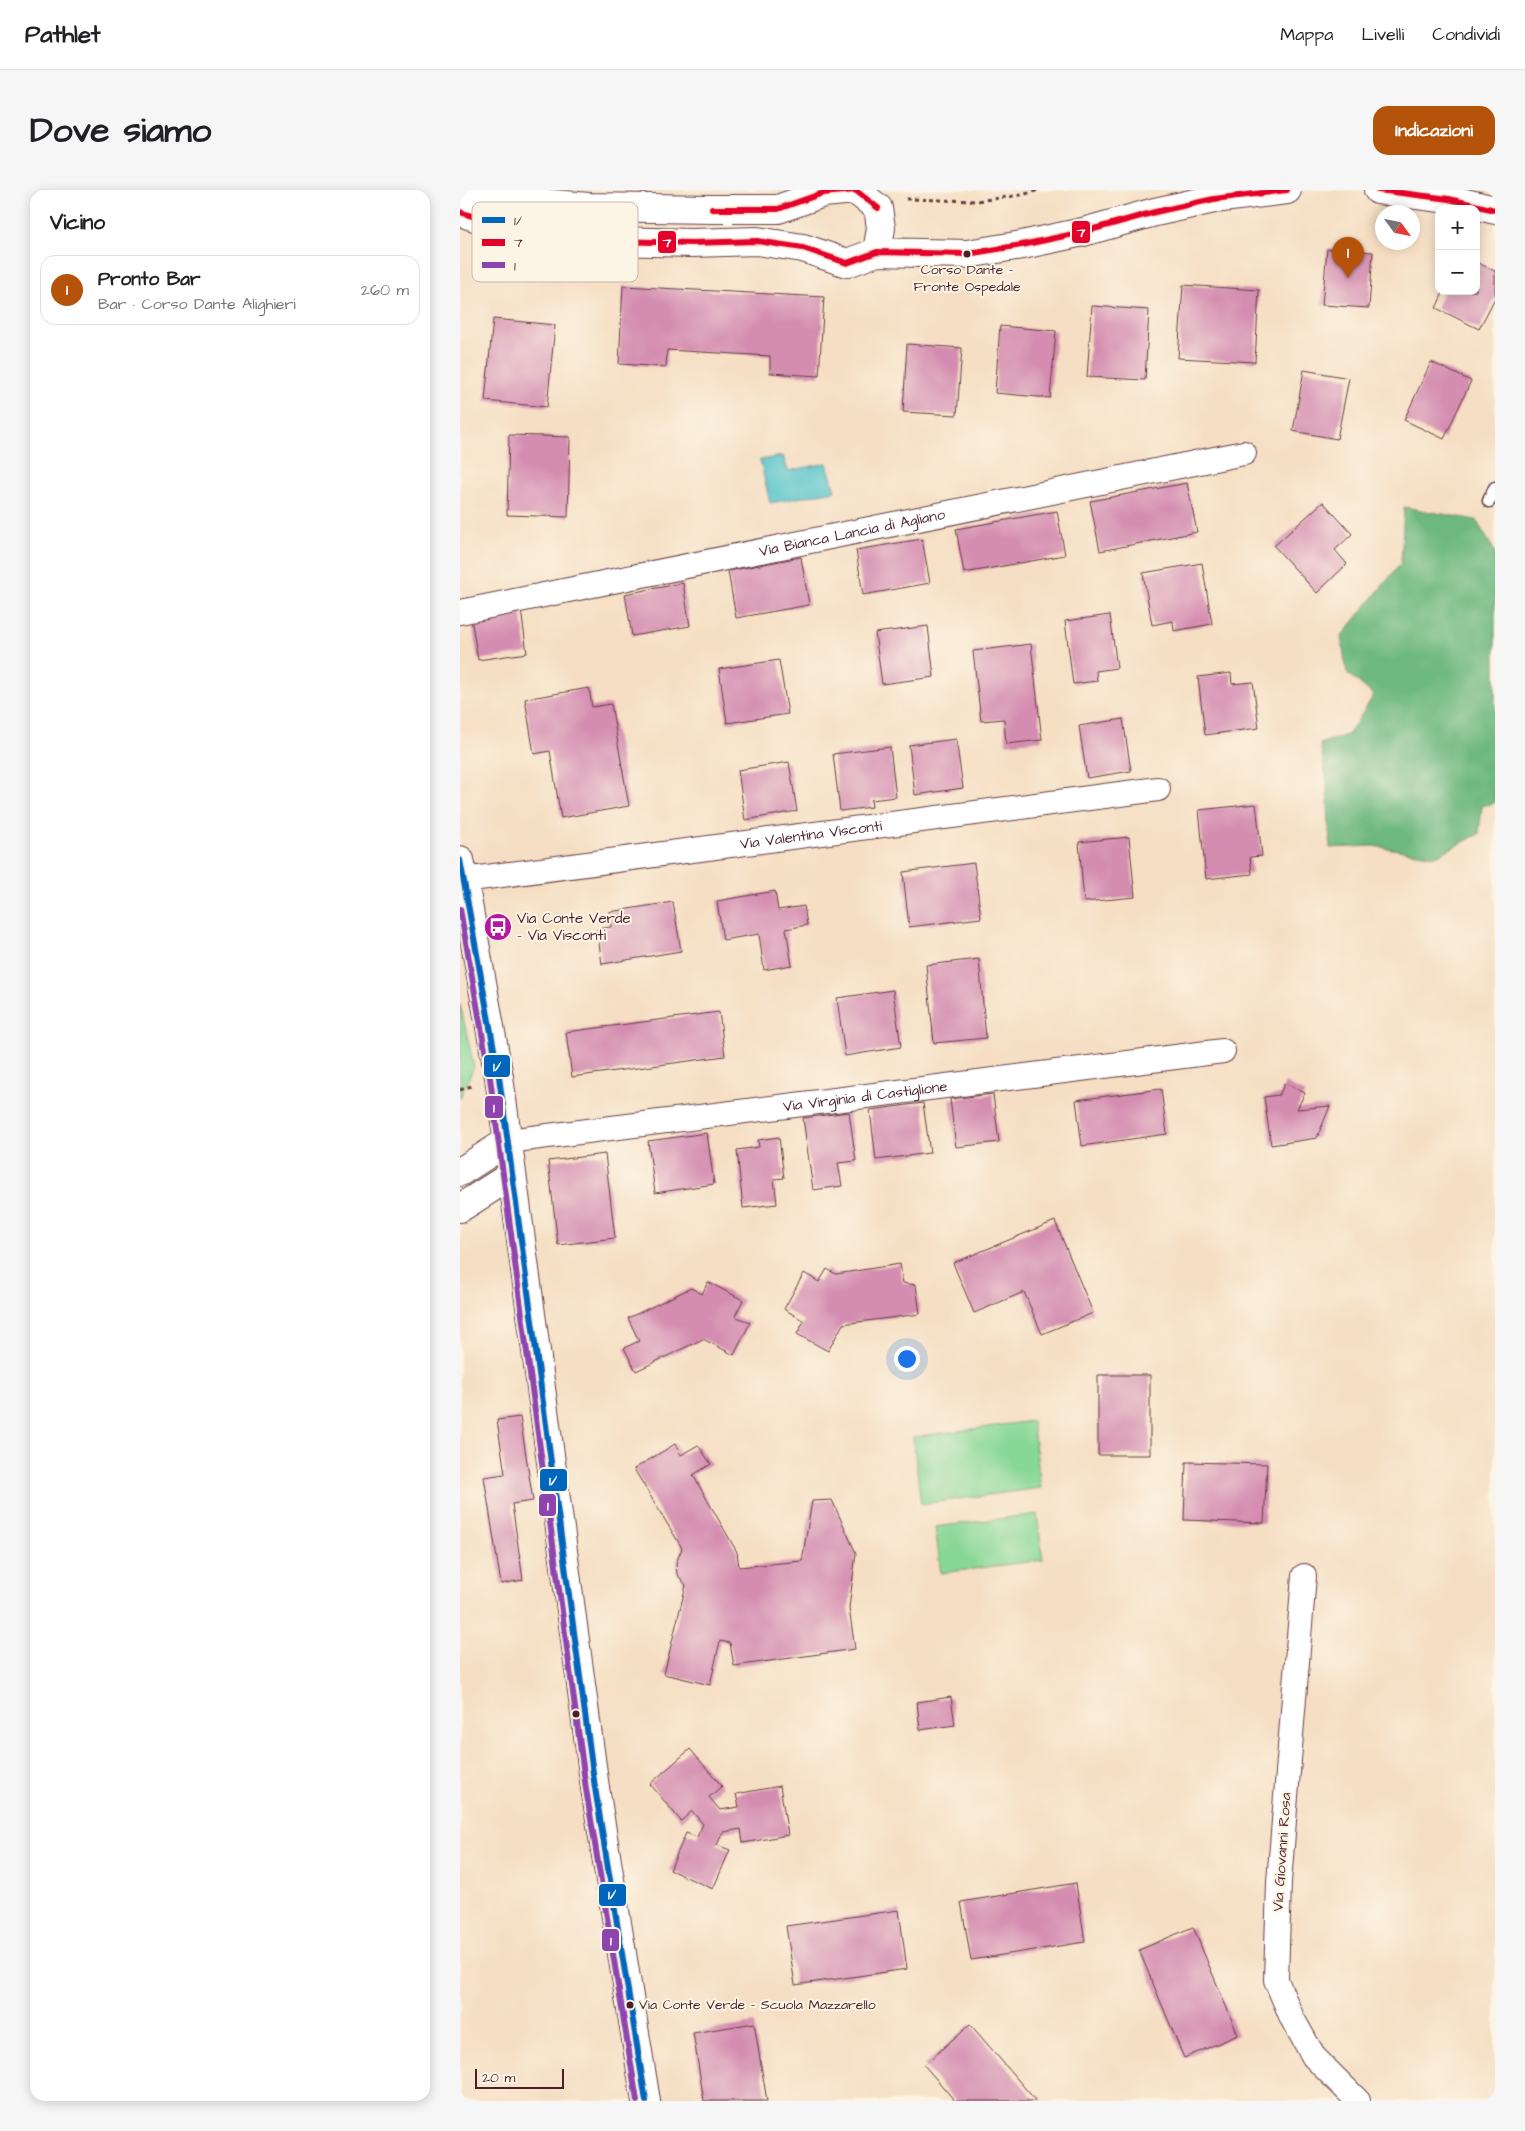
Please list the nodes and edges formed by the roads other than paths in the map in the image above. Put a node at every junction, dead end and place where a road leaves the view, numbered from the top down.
1 (462, 190) edge
2 (1282, 190) edge
3 (1378, 190) edge
4 (536, 202) edge
5 (638, 208) edge
6 (1495, 210) edge
7 (460, 212) edge
8 (472, 216) edge
9 (638, 242) edge
10 (876, 252) junction
11 (1244, 453) dead end
12 (1495, 488) edge
13 (1490, 501) dead end
14 (460, 612) edge
15 (1158, 789) dead end
16 (462, 870) edge
17 (1223, 1051) dead end
18 (508, 1141) junction
19 (460, 1172) edge
20 (512, 1175) junction
21 (460, 1208) edge
22 (1304, 1576) dead end
23 (646, 2101) edge
24 (1358, 2101) edge

1 - 4 street
2 - 10 street
3 - 6 street
5 - 10 street
7 - 8 street
9 - 10 street
11 - 14 street, Via Bianca Lancia di Agliano
12 - 13 lane
15 - 16 street, Via Valentina Visconti
16 - 18 street
17 - 18 street, Via Virginia di Castiglione
18 - 19 street
18 - 20 street
20 - 21 street
20 - 23 street
22 - 24 street, Via Giovanni Rosa

